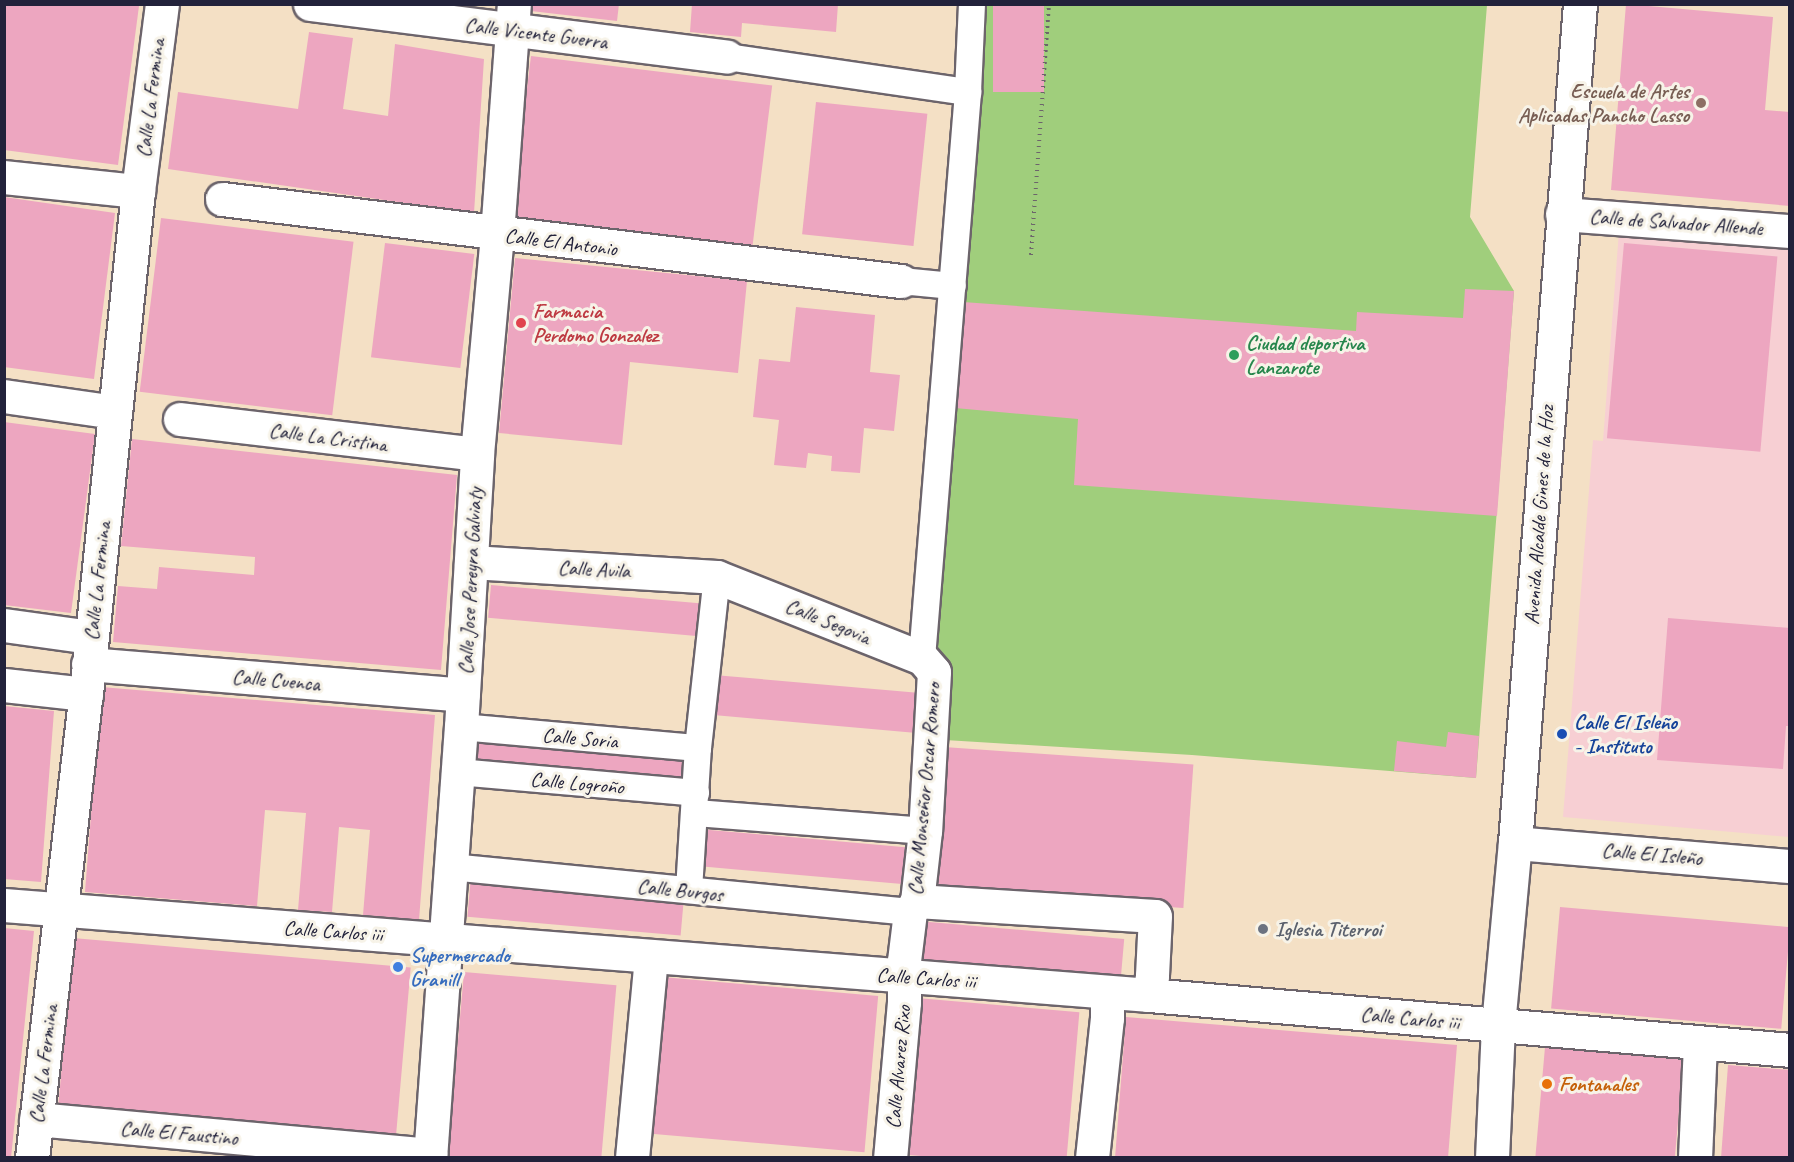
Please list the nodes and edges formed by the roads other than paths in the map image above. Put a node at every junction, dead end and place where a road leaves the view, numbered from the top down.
1 (162, 4) edge
2 (310, 4) edge
3 (972, 4) edge
4 (1580, 4) edge
5 (513, 18) edge
6 (727, 57) joint
7 (968, 92) junction
8 (4, 177) edge
9 (138, 191) junction
10 (222, 200) dead end
11 (1562, 214) junction
12 (1790, 231) edge
13 (498, 234) junction
14 (901, 280) joint
15 (953, 286) junction
16 (4, 396) edge
17 (115, 412) junction
18 (180, 419) dead end
19 (477, 454) junction
20 (471, 562) junction
21 (717, 576) junction
22 (4, 625) edge
23 (88, 665) junction
24 (928, 665) junction
25 (4, 685) edge
26 (464, 695) junction
27 (461, 727) junction
28 (698, 748) junction
29 (458, 772) junction
30 (696, 803) junction
31 (925, 831) junction
32 (1515, 843) junction
33 (1790, 866) edge
34 (451, 867) junction
35 (689, 890) junction
36 (4, 905) edge
37 (913, 907) junction
38 (61, 910) junction
39 (446, 940) junction
40 (651, 957) junction
41 (904, 976) junction
42 (1107, 992) junction
43 (1149, 995) junction
44 (1498, 1025) junction
45 (1701, 1043) junction
46 (1790, 1050) edge
47 (36, 1119) junction
48 (430, 1156) edge
49 (32, 1158) edge
50 (632, 1158) edge
51 (890, 1158) edge
52 (1092, 1158) edge
53 (1492, 1158) edge
54 (1695, 1158) edge

1 - 9 street, Calle La Fermina
2 - 5 street, Calle Vicente Guerra
3 - 7 street
4 - 11 street, Avenida Alcalde Gines de la Hoz
5 - 6 street, Calle Vicente Guerra
5 - 13 street, Calle Jose Pereyra Galviaty
6 - 7 street
7 - 15 street
8 - 9 street
9 - 17 street, Calle La Fermina
10 - 13 street, Calle El Antonio
11 - 12 street, Calle de Salvador Allende
11 - 32 street, Avenida Alcalde Gines de la Hoz
13 - 14 street, Calle El Antonio
13 - 19 street, Calle Jose Pereyra Galviaty
14 - 15 street
15 - 24 street
16 - 17 street
17 - 23 street, Calle La Fermina
18 - 19 street, Calle La Cristina
19 - 20 street, Calle Jose Pereyra Galviaty
20 - 21 street, Calle Avila
20 - 26 street, Calle Jose Pereyra Galviaty
21 - 24 street, Calle Segovia
21 - 28 street
22 - 23 street, Calle Cuenca
23 - 25 street, Calle Cuenca
23 - 26 street, Calle Cuenca
23 - 38 street, Calle La Fermina
24 - 31 street, Calle Monseñor Oscar Romero
26 - 27 street, Calle Jose Pereyra Galviaty
27 - 28 street, Calle Soria
27 - 29 street, Calle Jose Pereyra Galviaty
28 - 30 street
29 - 30 street, Calle Logroño
29 - 34 street, Calle Jose Pereyra Galviaty
30 - 31 street, Calle Logroño
30 - 35 street
31 - 37 street, Calle Monseñor Oscar Romero
32 - 33 street, Calle El Isleño
32 - 44 street, Avenida Alcalde Gines de la Hoz
34 - 35 street, Calle Burgos
34 - 39 street, Calle Jose Pereyra Galviaty
35 - 37 street, Calle Burgos
36 - 38 street, Calle Carlos iii
37 - 41 street, Calle Monseñor Oscar Romero
37 - 43 street, Calle Burgos
38 - 39 street, Calle Carlos iii
38 - 47 street, Calle La Fermina
39 - 40 street, Calle Carlos iii
39 - 48 street, Calle Jose Pereyra Galviaty
40 - 41 street, Calle Carlos iii
40 - 50 street
41 - 42 street, Calle Carlos iii
41 - 51 street, Calle Alvarez Rixo
42 - 43 street, Calle Carlos iii
42 - 52 street
43 - 44 street, Calle Carlos iii
44 - 45 street, Calle Carlos iii
44 - 53 street, Avenida Alcalde Gines de la Hoz
45 - 46 street, Calle Carlos iii
45 - 54 street
47 - 48 street, Calle El Faustino
47 - 49 street, Calle La Fermina

